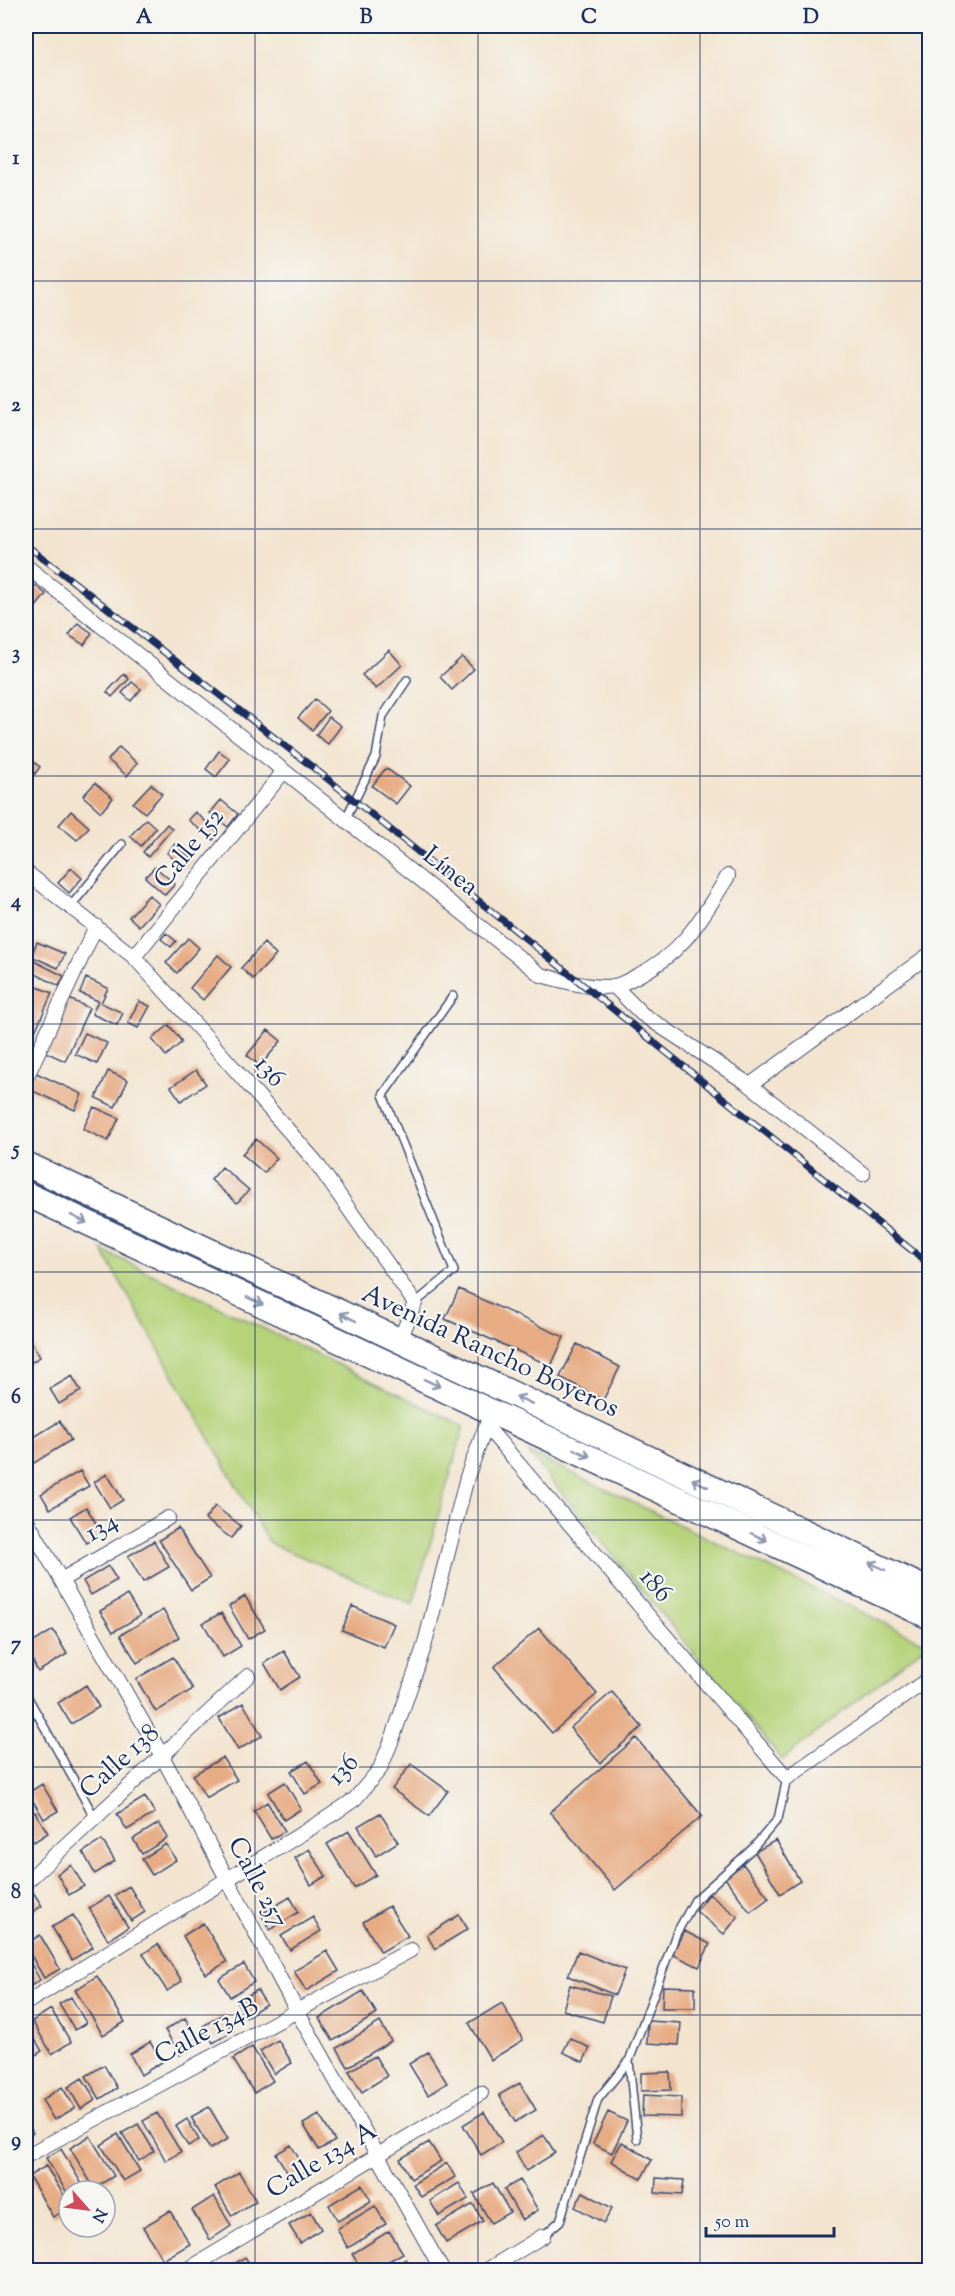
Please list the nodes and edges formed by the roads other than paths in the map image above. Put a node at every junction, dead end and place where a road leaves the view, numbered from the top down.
1 (26, 566) edge
2 (407, 680) dead end
3 (284, 771) junction
4 (345, 820) junction
5 (122, 844) dead end
6 (26, 872) edge
7 (728, 876) dead end
8 (70, 907) junction
9 (96, 927) junction
10 (930, 954) edge
11 (134, 957) junction
12 (614, 986) junction
13 (453, 996) dead end
14 (26, 1078) edge
15 (750, 1085) junction
16 (26, 1164) edge
17 (863, 1174) dead end
18 (26, 1194) edge
19 (415, 1303) junction
20 (399, 1342) junction
21 (489, 1418) junction
22 (168, 1518) dead end
23 (26, 1519) edge
24 (61, 1580) junction
25 (930, 1591) edge
26 (930, 1617) edge
27 (248, 1676) dead end
28 (930, 1678) edge
29 (26, 1694) edge
30 (162, 1756) junction
31 (787, 1778) junction
32 (95, 1818) junction
33 (228, 1878) junction
34 (26, 1882) edge
35 (411, 1950) dead end
36 (26, 2003) edge
37 (297, 2012) junction
38 (629, 2061) junction
39 (481, 2093) dead end
40 (637, 2139) dead end
41 (26, 2157) edge
42 (376, 2157) junction
43 (543, 2236) joint
44 (187, 2271) edge
45 (442, 2271) edge
46 (487, 2271) edge

1 - 3 street, Línea
2 - 4 lane
3 - 4 street, Línea
3 - 11 street, Calle 152
4 - 12 street, Línea
5 - 8 lane
6 - 8 street, 136
7 - 12 street
8 - 9 street, 136
9 - 11 street, 136
9 - 14 street
10 - 15 street
11 - 19 street, 136
12 - 15 street
13 - 19 lane
15 - 17 street
20 -> 16 highway, Avenida Rancho Boyeros
18 -> 21 highway, Avenida Rancho Boyeros
19 - 20 street
25 -> 20 highway, Avenida Rancho Boyeros
21 -> 26 highway, Avenida Rancho Boyeros
21 - 31 street, 186
21 - 33 street, 136
22 - 24 street, 134
23 - 24 street, Calle 257
24 - 30 street, Calle 257
27 - 30 street, Calle 138
28 - 31 street
29 - 32 lane
30 - 32 street, Calle 138
30 - 33 street, Calle 257
31 - 38 lane
32 - 34 street, Calle 138
33 - 36 street, 136
33 - 37 street, Calle 257
35 - 37 street, Calle 134B
37 - 41 street, Calle 134B
37 - 42 street, Calle 257
38 - 40 lane
38 - 43 lane
39 - 42 street, Calle 134 A
42 - 44 street, Calle 134 A
42 - 45 street, Calle 257
43 - 46 street

